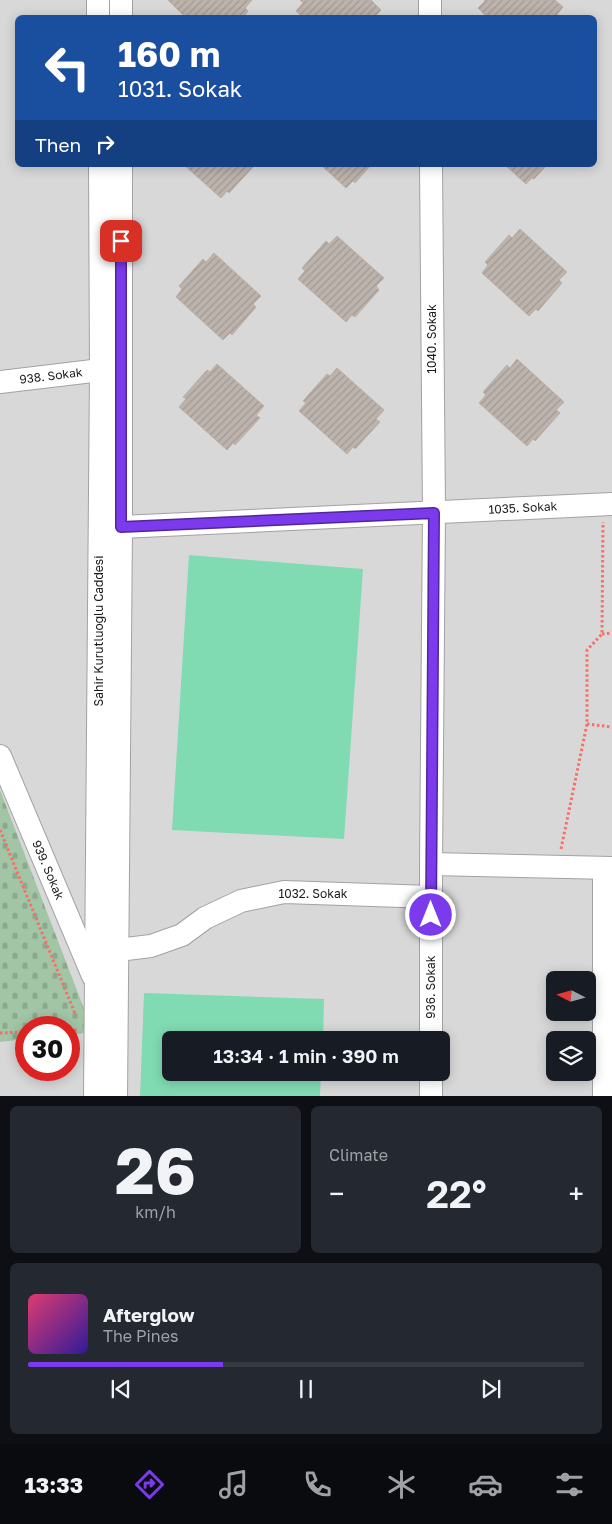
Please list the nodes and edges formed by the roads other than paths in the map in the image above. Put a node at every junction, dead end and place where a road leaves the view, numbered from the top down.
1 (98, 0) edge
2 (121, 0) edge
3 (430, 0) edge
4 (98, 15) edge
5 (121, 15) edge
6 (430, 15) edge
7 (100, 167) edge
8 (121, 167) edge
9 (431, 167) edge
10 (101, 370) junction
11 (0, 382) edge
12 (608, 504) edge
13 (434, 513) junction
14 (111, 526) junction
15 (0, 756) edge
16 (431, 864) junction
17 (608, 868) edge
18 (431, 897) junction
19 (118, 950) junction
20 (96, 984) junction
21 (431, 1031) edge
22 (431, 1081) edge
23 (95, 1096) edge
24 (116, 1096) edge
25 (431, 1096) edge
26 (604, 1096) edge

1 - 4 street
2 - 5 street
3 - 6 street
7 - 10 street, Sahir Kurutluoğlu Caddesi
8 - 14 street, Sahir Kurutluoğlu Caddesi
9 - 13 street, 1040. Sokak
10 - 11 street, 938. Sokak
10 - 14 street, Sahir Kurutluoğlu Caddesi
12 - 13 street, 1035. Sokak
13 - 14 street, 1035. Sokak
13 - 16 street, 936. Sokak
14 - 19 street, Sahir Kurutluoğlu Caddesi
14 - 20 street, Sahir Kurutluoğlu Caddesi
15 - 20 street, 939. Sokak
16 - 17 street
16 - 18 street, 936. Sokak
17 - 26 street
18 - 19 street, 1032. Sokak
18 - 21 street, 936. Sokak
19 - 24 street, Sahir Kurutluoğlu Caddesi
20 - 23 street, Sahir Kurutluoğlu Caddesi
22 - 25 street

